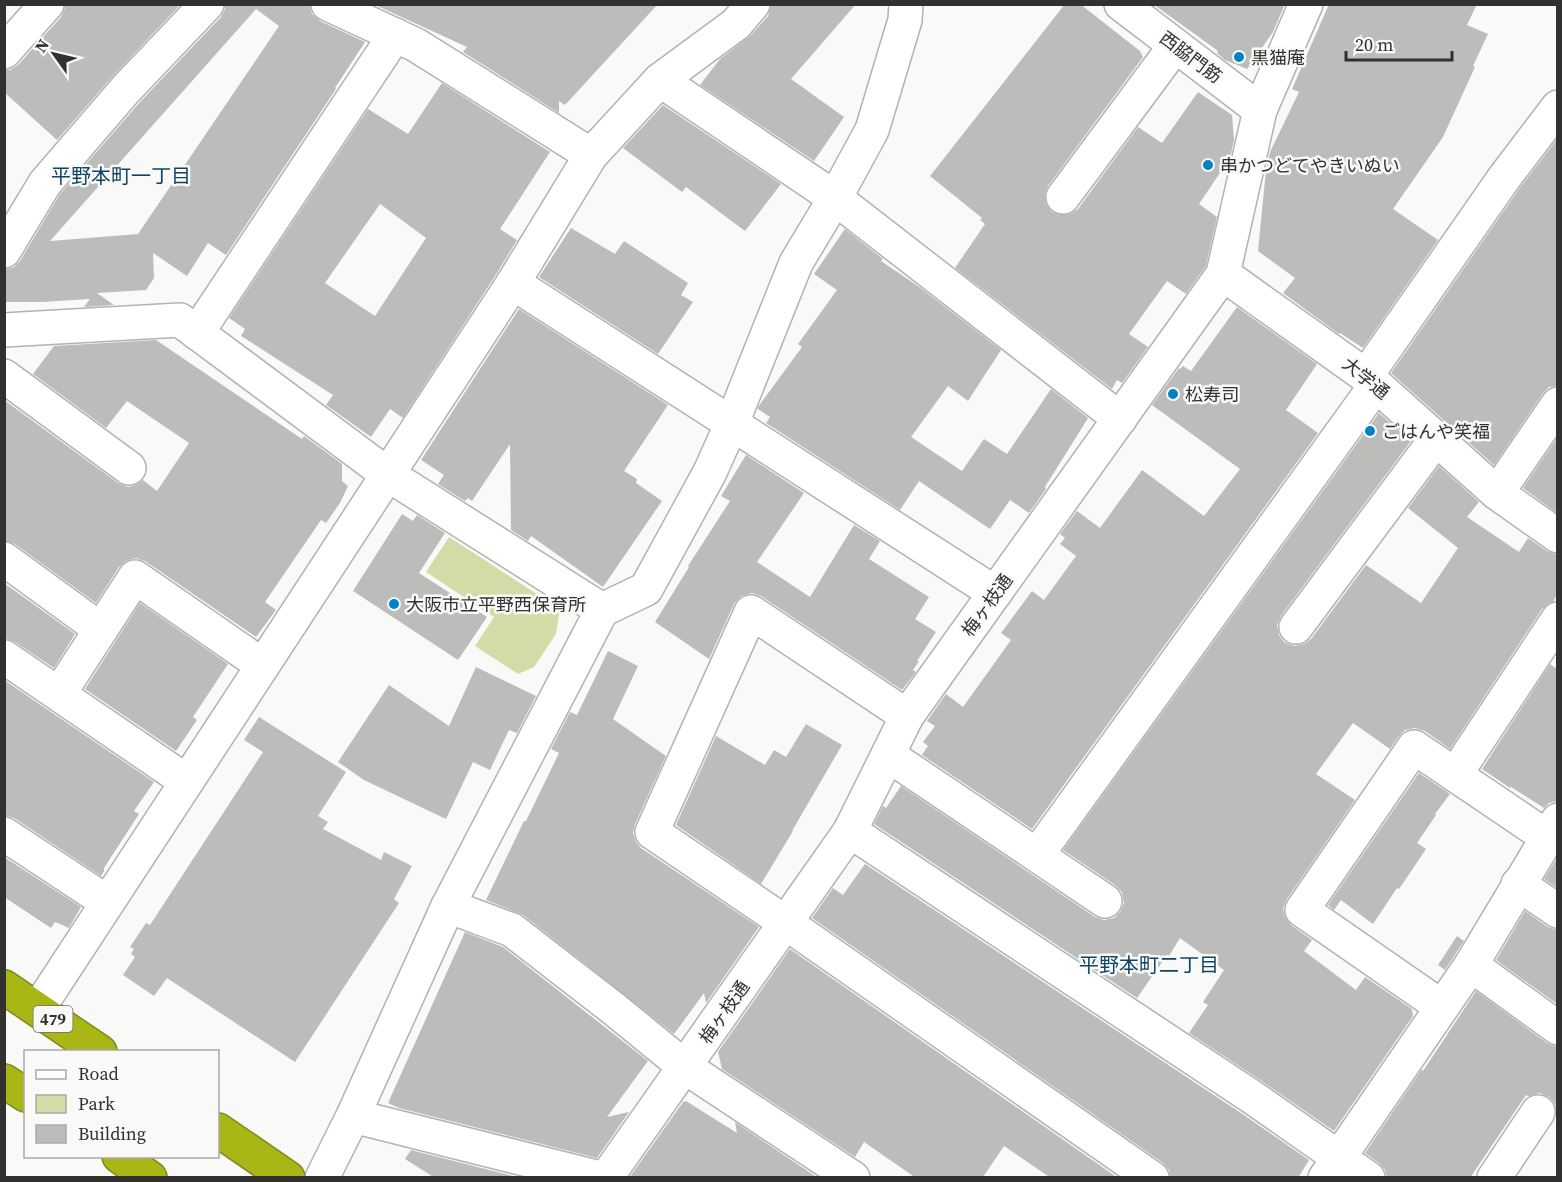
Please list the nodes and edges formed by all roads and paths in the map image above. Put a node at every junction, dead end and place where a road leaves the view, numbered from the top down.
1 (47, 4) edge
2 (207, 4) edge
3 (328, 4) edge
4 (753, 4) edge
5 (906, 4) edge
6 (1121, 4) edge
7 (1306, 4) edge
8 (395, 35) junction
9 (1175, 46) junction
10 (4, 52) edge
11 (660, 80) junction
12 (1557, 107) edge
13 (1260, 110) junction
14 (591, 154) junction
15 (1063, 197) dead end
16 (835, 198) junction
17 (4, 251) edge
18 (1223, 274) junction
19 (513, 283) junction
20 (4, 330) edge
21 (197, 333) junction
22 (4, 376) edge
23 (1371, 380) junction
24 (1557, 404) edge
25 (1120, 419) junction
26 (732, 423) junction
27 (1436, 439) junction
28 (129, 468) dead end
29 (387, 474) junction
30 (1497, 493) junction
31 (1557, 536) edge
32 (4, 559) edge
33 (995, 593) junction
34 (602, 610) junction
35 (1557, 619) edge
36 (1296, 627) dead end
37 (100, 628) junction
38 (4, 657) edge
39 (262, 665) junction
40 (59, 694) junction
41 (907, 716) junction
42 (888, 755) junction
43 (1455, 775) junction
44 (186, 782) junction
45 (1552, 829) edge
46 (850, 831) junction
47 (4, 834) edge
48 (1037, 855) junction
49 (1518, 884) junction
50 (1105, 900) dead end
51 (107, 902) junction
52 (448, 906) junction
53 (1557, 911) edge
54 (786, 923) junction
55 (1471, 965) junction
56 (4, 987) edge
57 (1442, 1007) junction
58 (38, 1009) junction
59 (1557, 1028) edge
60 (97, 1050) edge
61 (685, 1067) junction
62 (4, 1082) edge
63 (24, 1094) edge
64 (1538, 1112) dead end
65 (353, 1116) junction
66 (219, 1131) edge
67 (121, 1158) edge
68 (1332, 1167) edge
69 (150, 1178) edge
70 (288, 1178) edge
71 (322, 1178) edge
72 (600, 1178) edge
73 (606, 1178) edge
74 (853, 1178) edge
75 (1152, 1178) edge
76 (1368, 1178) edge
77 (1494, 1178) edge

1 - 10 street
2 - 17 street
3 - 8 street
4 - 11 street
5 - 16 street
6 - 9 street, 西脇門筋
7 - 13 street, 梅ヶ枝通
8 - 14 street
8 - 21 street
9 - 13 street, 西脇門筋
9 - 15 street
11 - 14 street
11 - 16 street
12 - 23 street
13 - 18 street, 梅ヶ枝通
14 - 19 street
16 - 25 street
16 - 26 street
18 - 23 street, 大学通
18 - 25 street, 梅ヶ枝通
19 - 26 street
19 - 29 street
20 - 21 street
21 - 29 street
22 - 28 street
23 - 27 street, 大学通
23 - 48 street
24 - 30 street
25 - 33 street, 梅ヶ枝通
26 - 33 street
26 - 34 street
27 - 30 street, 大学通
27 - 36 street
29 - 34 street
29 - 39 street
30 - 31 street, 大学通
32 - 37 street
33 - 41 street, 梅ヶ枝通
34 - 52 street
35 - 43 street
37 - 39 street
37 - 40 street
38 - 40 street
39 - 44 street
40 - 44 street
41 - 42 street, 梅ヶ枝通
41 - 54 street
42 - 46 street, 梅ヶ枝通
42 - 48 street
43 - 45 street
43 - 57 street
44 - 51 street
45 - 49 street
46 - 54 street, 梅ヶ枝通
46 - 68 street
47 - 51 street
48 - 50 street
49 - 53 street
49 - 55 street
51 - 58 street
52 - 61 street
52 - 65 street
54 - 61 street, 梅ヶ枝通
54 - 75 street
55 - 57 street
55 - 59 street
56 - 58 highway, 479
57 - 68 street
58 - 60 highway, 479
61 - 73 street, 梅ヶ枝通
61 - 74 street
62 - 63 highway
64 - 77 street
65 - 71 street
65 - 72 street
66 - 70 highway
67 - 69 highway
68 - 76 street

